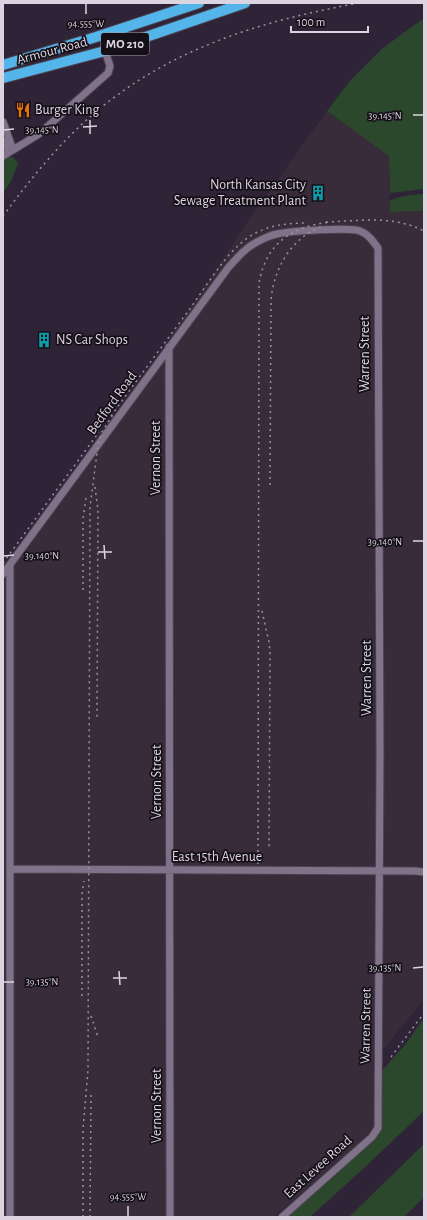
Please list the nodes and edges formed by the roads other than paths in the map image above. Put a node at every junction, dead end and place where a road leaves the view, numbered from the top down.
1 (199, 3) edge
2 (245, 3) edge
3 (96, 37) junction
4 (105, 51) junction
5 (84, 57) junction
6 (3, 59) edge
7 (22, 59) junction
8 (3, 64) edge
9 (3, 78) edge
10 (3, 122) edge
11 (3, 141) edge
12 (13, 150) junction
13 (3, 156) edge
14 (355, 230) joint
15 (169, 347) junction
16 (10, 565) junction
17 (3, 574) edge
18 (10, 869) junction
19 (170, 870) junction
20 (380, 870) junction
21 (424, 872) edge
22 (372, 1137) joint
23 (10, 1217) edge
24 (170, 1217) edge
25 (282, 1217) edge

1 - 3 highway, Armour Road / MO 210
2 - 4 highway, Armour Road / MO 210
3 - 5 highway
3 - 7 highway, Armour Road / MO 210
4 - 5 highway, Armour Road / MO 210
4 - 12 street
5 - 9 highway, Armour Road / MO 210
6 - 7 highway
7 - 8 highway, Armour Road / MO 210
10 - 12 street
11 - 12 street
12 - 13 street
14 - 15 street, Bedford Road
14 - 20 street, Warren Street
15 - 16 street, Bedford Road
15 - 19 street, Vernon Street
16 - 17 street, Bedford Road
16 - 18 street
18 - 19 street, East 15th Avenue
18 - 23 street
19 - 20 street, East 15th Avenue
19 - 24 street, Vernon Street
20 - 21 street, East 15th Avenue
20 - 22 street, Warren Street
22 - 25 street, East Levee Road

